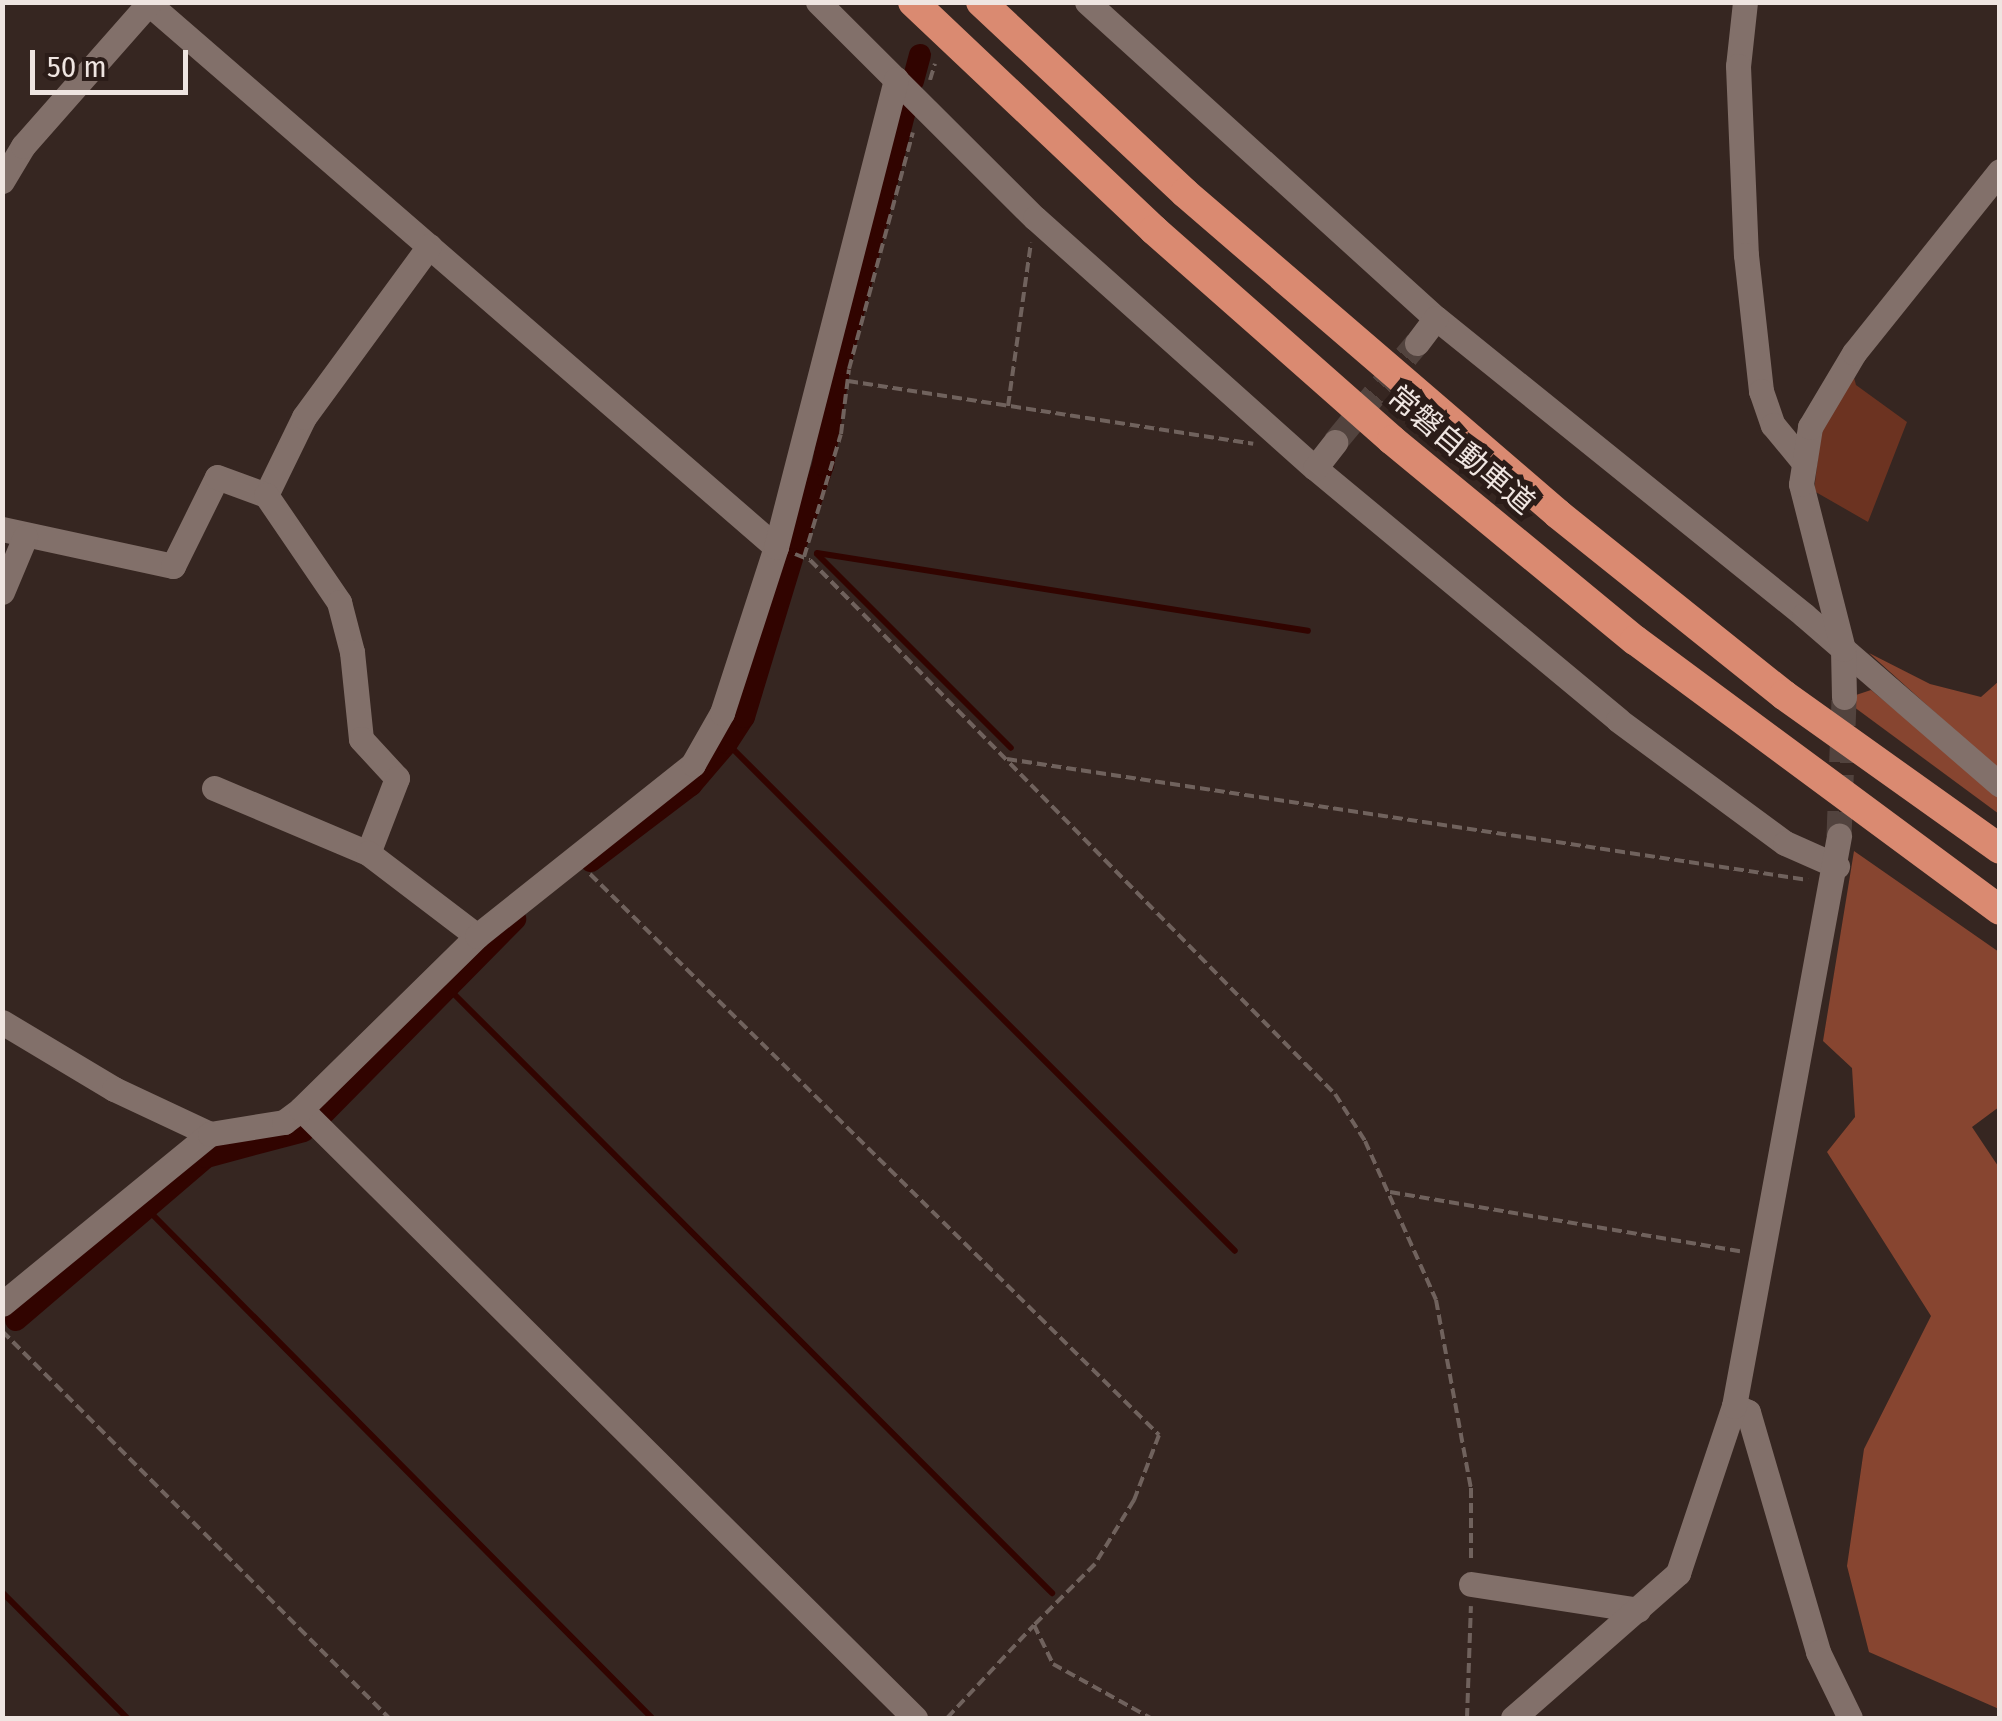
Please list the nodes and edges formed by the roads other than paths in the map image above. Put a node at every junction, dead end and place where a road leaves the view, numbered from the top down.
1 (818, 2) edge
2 (913, 2) edge
3 (981, 2) edge
4 (1087, 2) edge
5 (1745, 2) edge
6 (148, 3) edge
7 (896, 79) junction
8 (2000, 170) edge
9 (2, 181) edge
10 (429, 246) junction
11 (1436, 318) junction
12 (1417, 343) tunnel mouth
13 (1335, 442) tunnel mouth
14 (1802, 460) junction
15 (1314, 468) junction
16 (266, 495) junction
17 (14, 533) edge
18 (776, 547) junction
19 (2, 592) edge
20 (1843, 649) junction
21 (1844, 698) tunnel mouth
22 (2000, 785) edge
23 (214, 788) dead end
24 (1839, 836) tunnel mouth
25 (2000, 850) edge
26 (368, 852) junction
27 (1836, 875) junction
28 (2000, 910) edge
29 (477, 936) junction
30 (2, 1022) edge
31 (301, 1110) junction
32 (210, 1134) junction
33 (2, 1304) edge
34 (1734, 1406) junction
35 (1471, 1584) road end
36 (1638, 1610) junction
37 (914, 1718) edge
38 (1513, 1718) edge
39 (1850, 1718) edge

1 - 7 street
2 - 28 highway, 常磐自動車道
3 - 25 highway, 常磐自動車道
4 - 11 street
5 - 14 street
6 - 9 street
6 - 10 street
7 - 15 street
7 - 18 street
8 - 14 street
10 - 16 street
10 - 18 street
11 - 12 street
11 - 20 street
13 - 15 street
14 - 20 street
15 - 27 street
16 - 17 street
16 - 26 street
17 - 19 street
18 - 29 street
20 - 21 street
20 - 22 street
23 - 26 street
24 - 27 street
26 - 29 street
27 - 34 street
29 - 31 street
30 - 32 street
31 - 32 street
31 - 37 street
32 - 33 street
34 - 36 street
34 - 39 street
35 - 36 street
36 - 38 street

